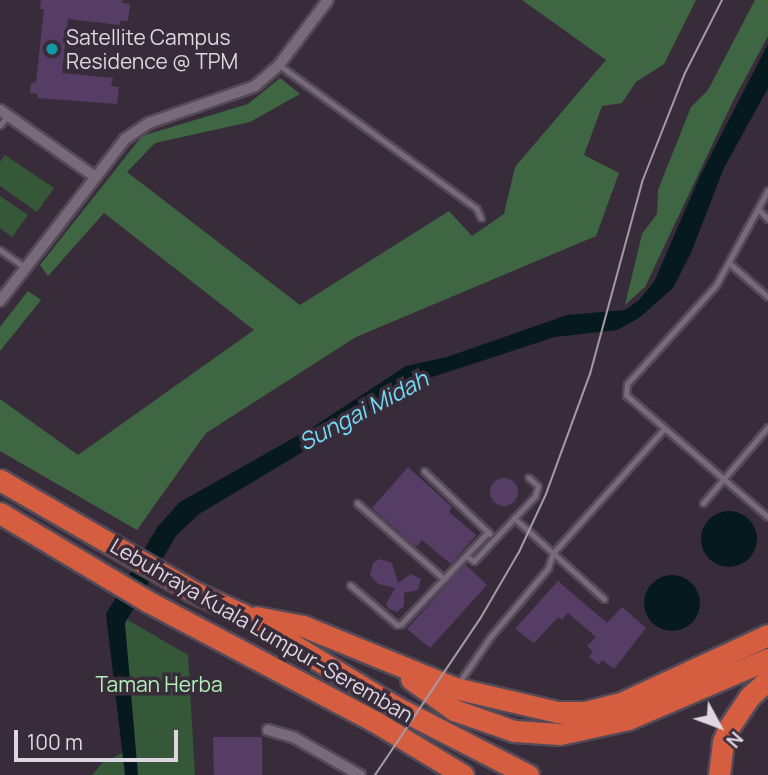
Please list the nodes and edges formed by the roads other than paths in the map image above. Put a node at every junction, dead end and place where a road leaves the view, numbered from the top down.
1 (328, 0) edge
2 (279, 65) junction
3 (4, 112) edge
4 (0, 125) edge
5 (94, 176) junction
6 (768, 190) edge
7 (758, 209) junction
8 (481, 218) dead end
9 (768, 219) edge
10 (0, 250) edge
11 (729, 263) junction
12 (24, 267) junction
13 (768, 297) edge
14 (0, 301) edge
15 (768, 427) edge
16 (663, 429) junction
17 (424, 471) dead end
18 (528, 477) dead end
19 (723, 479) junction
20 (0, 480) edge
21 (703, 502) dead end
22 (357, 503) dead end
23 (0, 513) edge
24 (768, 517) edge
25 (514, 518) junction
26 (488, 532) junction
27 (495, 539) junction
28 (553, 554) junction
29 (466, 556) junction
30 (444, 579) junction
31 (350, 585) dead end
32 (604, 599) dead end
33 (242, 614) junction
34 (768, 635) edge
35 (768, 659) edge
36 (386, 662) junction
37 (768, 680) edge
38 (455, 688) junction
39 (268, 730) dead end
40 (360, 775) edge
41 (463, 775) edge
42 (528, 775) edge
43 (719, 775) edge

1 - 2 street
2 - 5 street
2 - 8 lane
3 - 4 lane
3 - 5 street
5 - 12 street
6 - 7 lane
7 - 9 lane
7 - 11 lane
10 - 12 lane
11 - 13 lane
11 - 16 lane
12 - 14 street
15 - 19 lane
16 - 19 lane
16 - 28 lane
17 - 26 lane
18 - 25 lane
19 - 21 lane
19 - 24 lane
20 - 33 highway, Lebuhraya Kuala Lumpur–Seremban
22 - 30 lane
23 - 41 highway, Lebuhraya Kuala Lumpur–Seremban
25 - 27 lane
25 - 28 lane
26 - 27 lane
26 - 29 lane
27 - 29 lane
28 - 32 lane
28 - 38 lane
29 - 30 lane
30 - 31 lane
33 - 36 highway
33 - 42 highway, Lebuhraya Kuala Lumpur–Seremban
34 - 38 highway
35 - 36 highway
36 - 38 highway
37 - 43 highway
39 - 40 street

